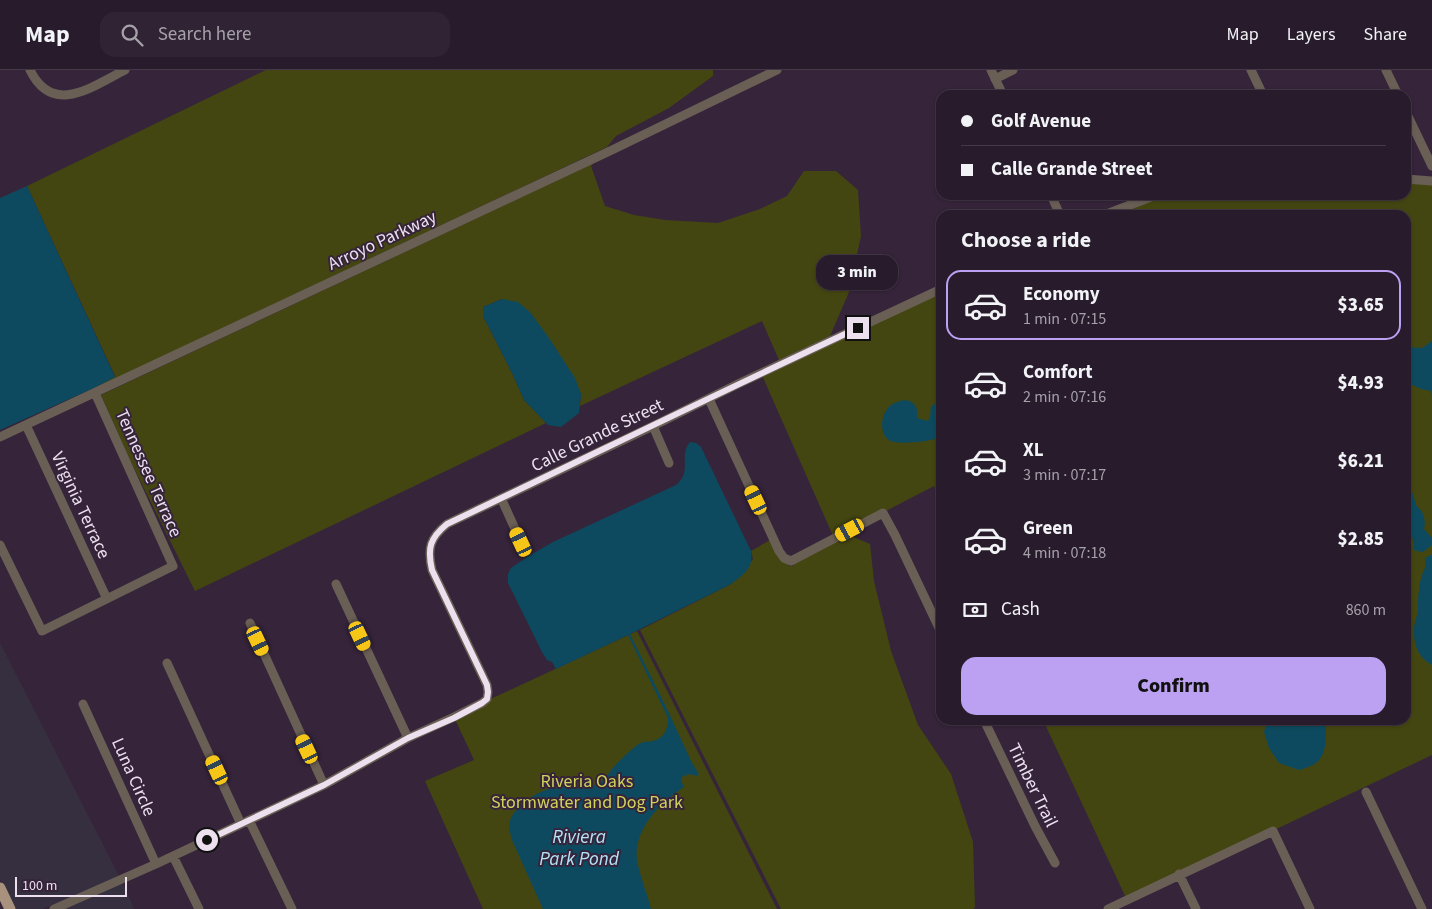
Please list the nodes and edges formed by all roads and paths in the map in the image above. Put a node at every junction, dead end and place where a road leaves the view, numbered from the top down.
1 (30, 70) edge
2 (125, 70) edge
3 (777, 70) edge
4 (1013, 70) edge
5 (1251, 70) edge
6 (1386, 70) edge
7 (993, 74) edge
8 (1001, 90) edge
9 (1261, 90) edge
10 (1396, 90) edge
11 (1411, 122) edge
12 (1432, 166) edge
13 (1411, 180) edge
14 (1432, 182) edge
15 (1143, 200) edge
16 (1117, 210) edge
17 (936, 291) edge
18 (95, 393) junction
19 (709, 399) junction
20 (26, 424) junction
21 (653, 426) junction
22 (0, 437) edge
23 (669, 463) dead end
24 (501, 498) junction
25 (521, 542) dead end
26 (0, 545) edge
27 (336, 584) dead end
28 (107, 599) junction
29 (936, 621) edge
30 (250, 623) dead end
31 (167, 663) dead end
32 (83, 704) dead end
33 (986, 725) edge
34 (408, 738) junction
35 (324, 785) junction
36 (1366, 792) dead end
37 (245, 822) junction
38 (174, 856) junction
39 (1055, 863) dead end
40 (156, 864) junction
41 (1179, 874) junction
42 (0, 888) edge
43 (10, 909) edge
44 (54, 909) edge
45 (199, 909) edge
46 (292, 909) edge
47 (1108, 909) edge
48 (1196, 909) edge
49 (1310, 909) edge
50 (1422, 909) edge

1 - 2 street
3 - 18 street, Arroyo Parkway
4 - 7 street
5 - 9 street
6 - 10 street
7 - 8 street
11 - 12 street
13 - 14 street
15 - 16 street
17 - 19 street, Calle Grande Street
18 - 20 street, Arroyo Parkway
18 - 28 street, Tennessee Terrace
19 - 21 street, Calle Grande Street
19 - 29 street
20 - 22 street, Arroyo Parkway
20 - 28 street, Virginia Terrace
21 - 23 street
21 - 24 street, Calle Grande Street
24 - 25 street
24 - 34 street, Calle Grande Street
26 - 28 street
27 - 34 street
30 - 35 street
31 - 37 street
32 - 40 street, Luna Circle
33 - 39 street, Timber Trail
34 - 35 street
35 - 37 street
36 - 50 street
37 - 38 street
37 - 46 street
38 - 40 street
38 - 45 street
40 - 44 street
41 - 47 street
41 - 48 street
41 - 49 street
42 - 43 main road

